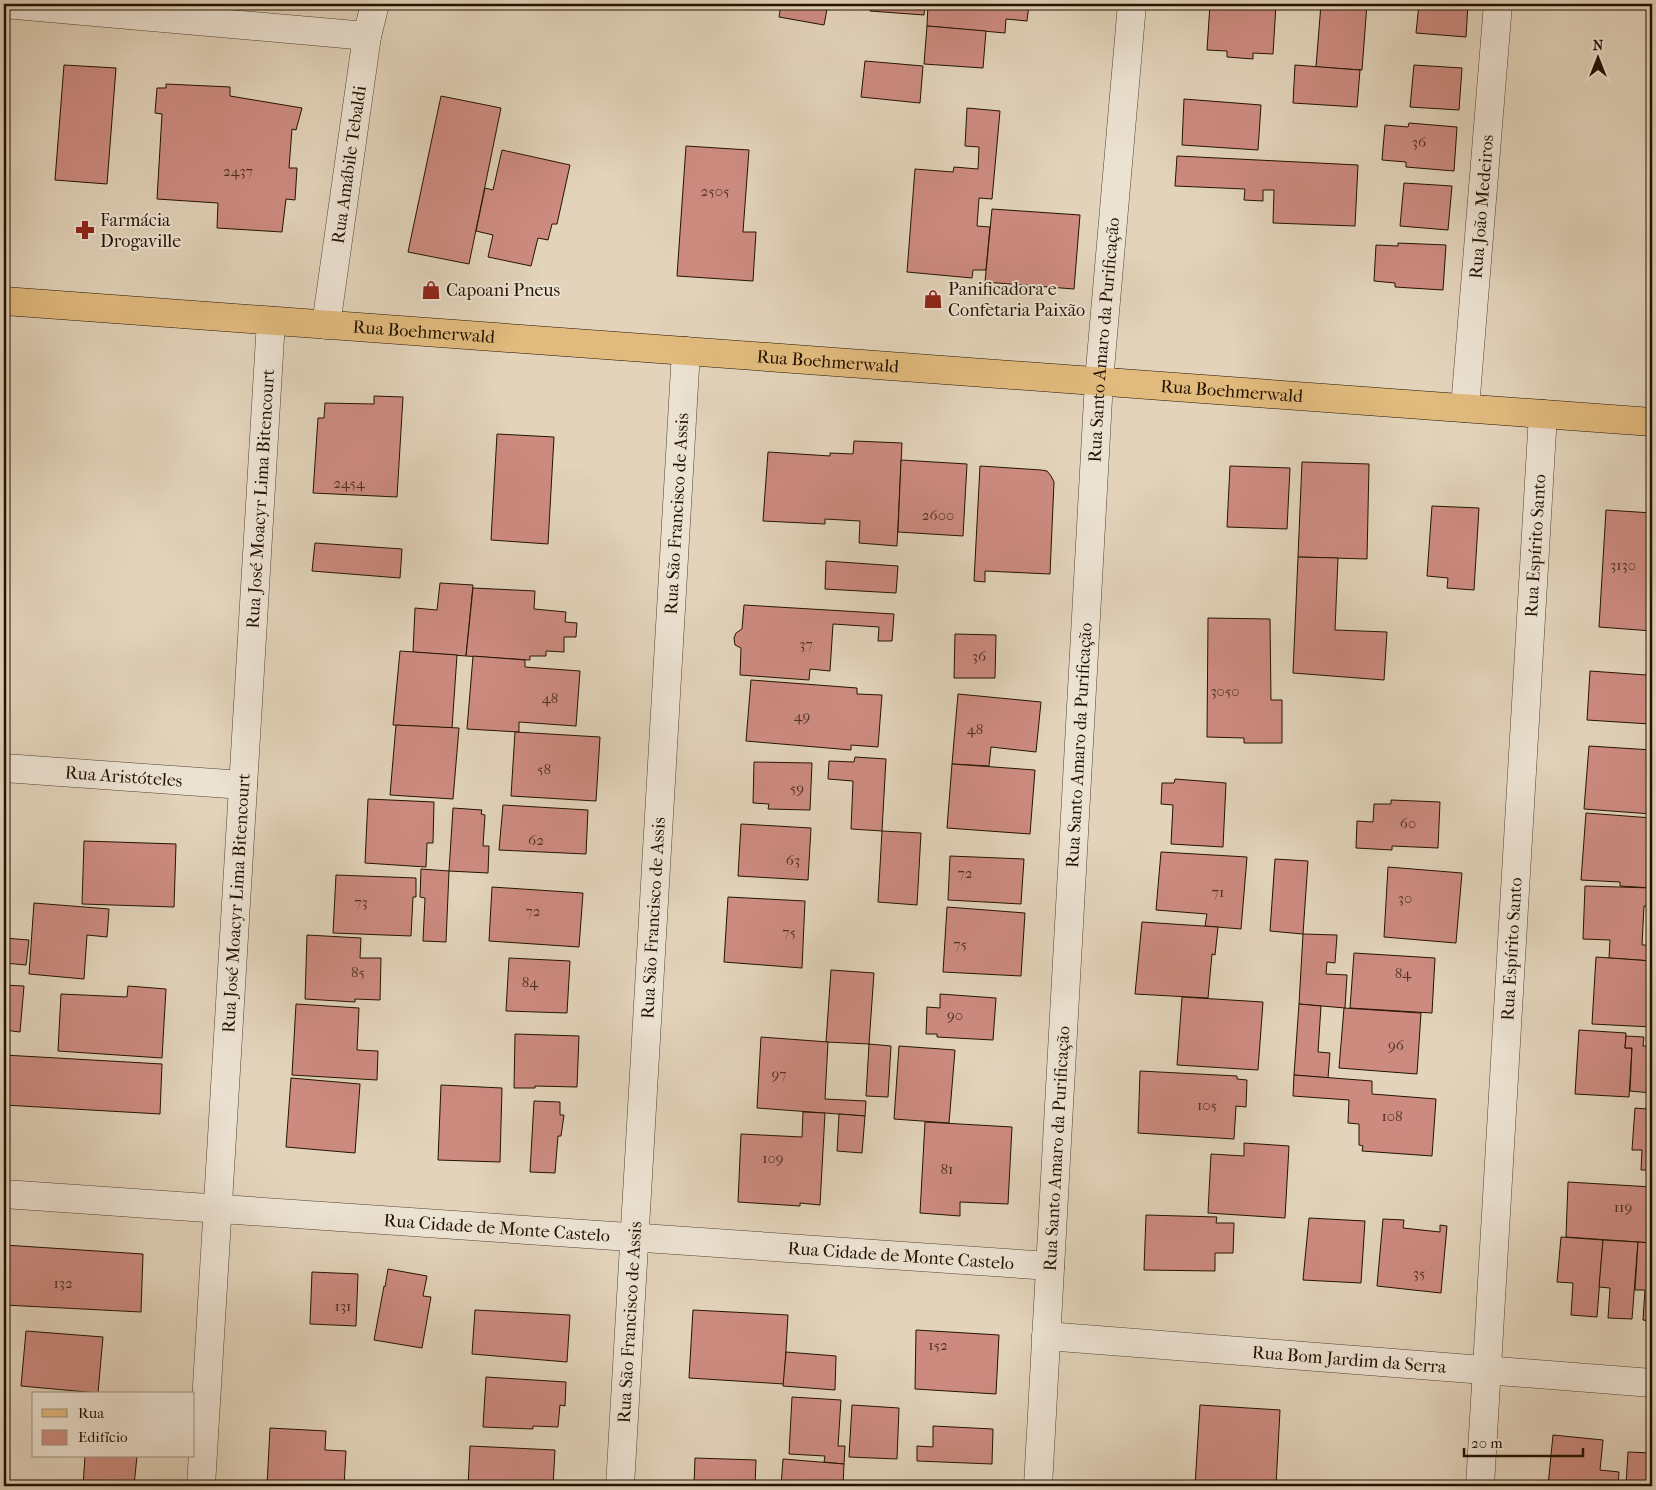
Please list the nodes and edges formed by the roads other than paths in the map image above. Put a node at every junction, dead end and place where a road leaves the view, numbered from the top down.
1 (4, 4) edge
2 (375, 4) edge
3 (1132, 4) edge
4 (1498, 4) edge
5 (367, 36) junction
6 (4, 301) edge
7 (271, 321) junction
8 (326, 325) junction
9 (686, 351) junction
10 (1098, 381) junction
11 (1465, 408) junction
12 (1543, 414) junction
13 (1652, 422) edge
14 (4, 768) edge
15 (242, 785) junction
16 (4, 1194) edge
17 (217, 1209) junction
18 (634, 1238) junction
19 (1050, 1266) junction
20 (1046, 1336) junction
21 (1486, 1370) junction
22 (1652, 1383) edge
23 (200, 1486) edge
24 (620, 1486) edge
25 (1038, 1486) edge
26 (1480, 1486) edge

1 - 5 street
2 - 5 street, Rua Amábile Tebaldi
3 - 10 street, Rua Santo Amaro da Purificação
4 - 11 street, Rua João Medeiros
5 - 8 street, Rua Amábile Tebaldi
6 - 7 main road, Rua Boehmerwald
7 - 8 main road, Rua Boehmerwald
7 - 15 street, Rua José Moacyr Lima Bitencourt
8 - 9 main road, Rua Boehmerwald
9 - 10 main road, Rua Boehmerwald
9 - 18 street, Rua São Francisco de Assis
10 - 11 main road, Rua Boehmerwald
10 - 19 street, Rua Santo Amaro da Purificação
11 - 12 main road, Rua Boehmerwald
12 - 13 main road, Rua Boehmerwald
12 - 21 street, Rua Espírito Santo
14 - 15 street, Rua Aristóteles
15 - 17 street, Rua José Moacyr Lima Bitencourt
16 - 17 street, Rua Cidade de Monte Castelo
17 - 18 street, Rua Cidade de Monte Castelo
17 - 23 street, Rua José Moacyr Lima Bitencourt
18 - 19 street, Rua Cidade de Monte Castelo
18 - 24 street, Rua São Francisco de Assis
19 - 20 street, Rua Santo Amaro da Purificação
20 - 21 street, Rua Bom Jardim da Serra
20 - 25 street, Rua Santo Amaro da Purificação
21 - 22 street, Rua Bom Jardim da Serra
21 - 26 street, Rua Espírito Santo

